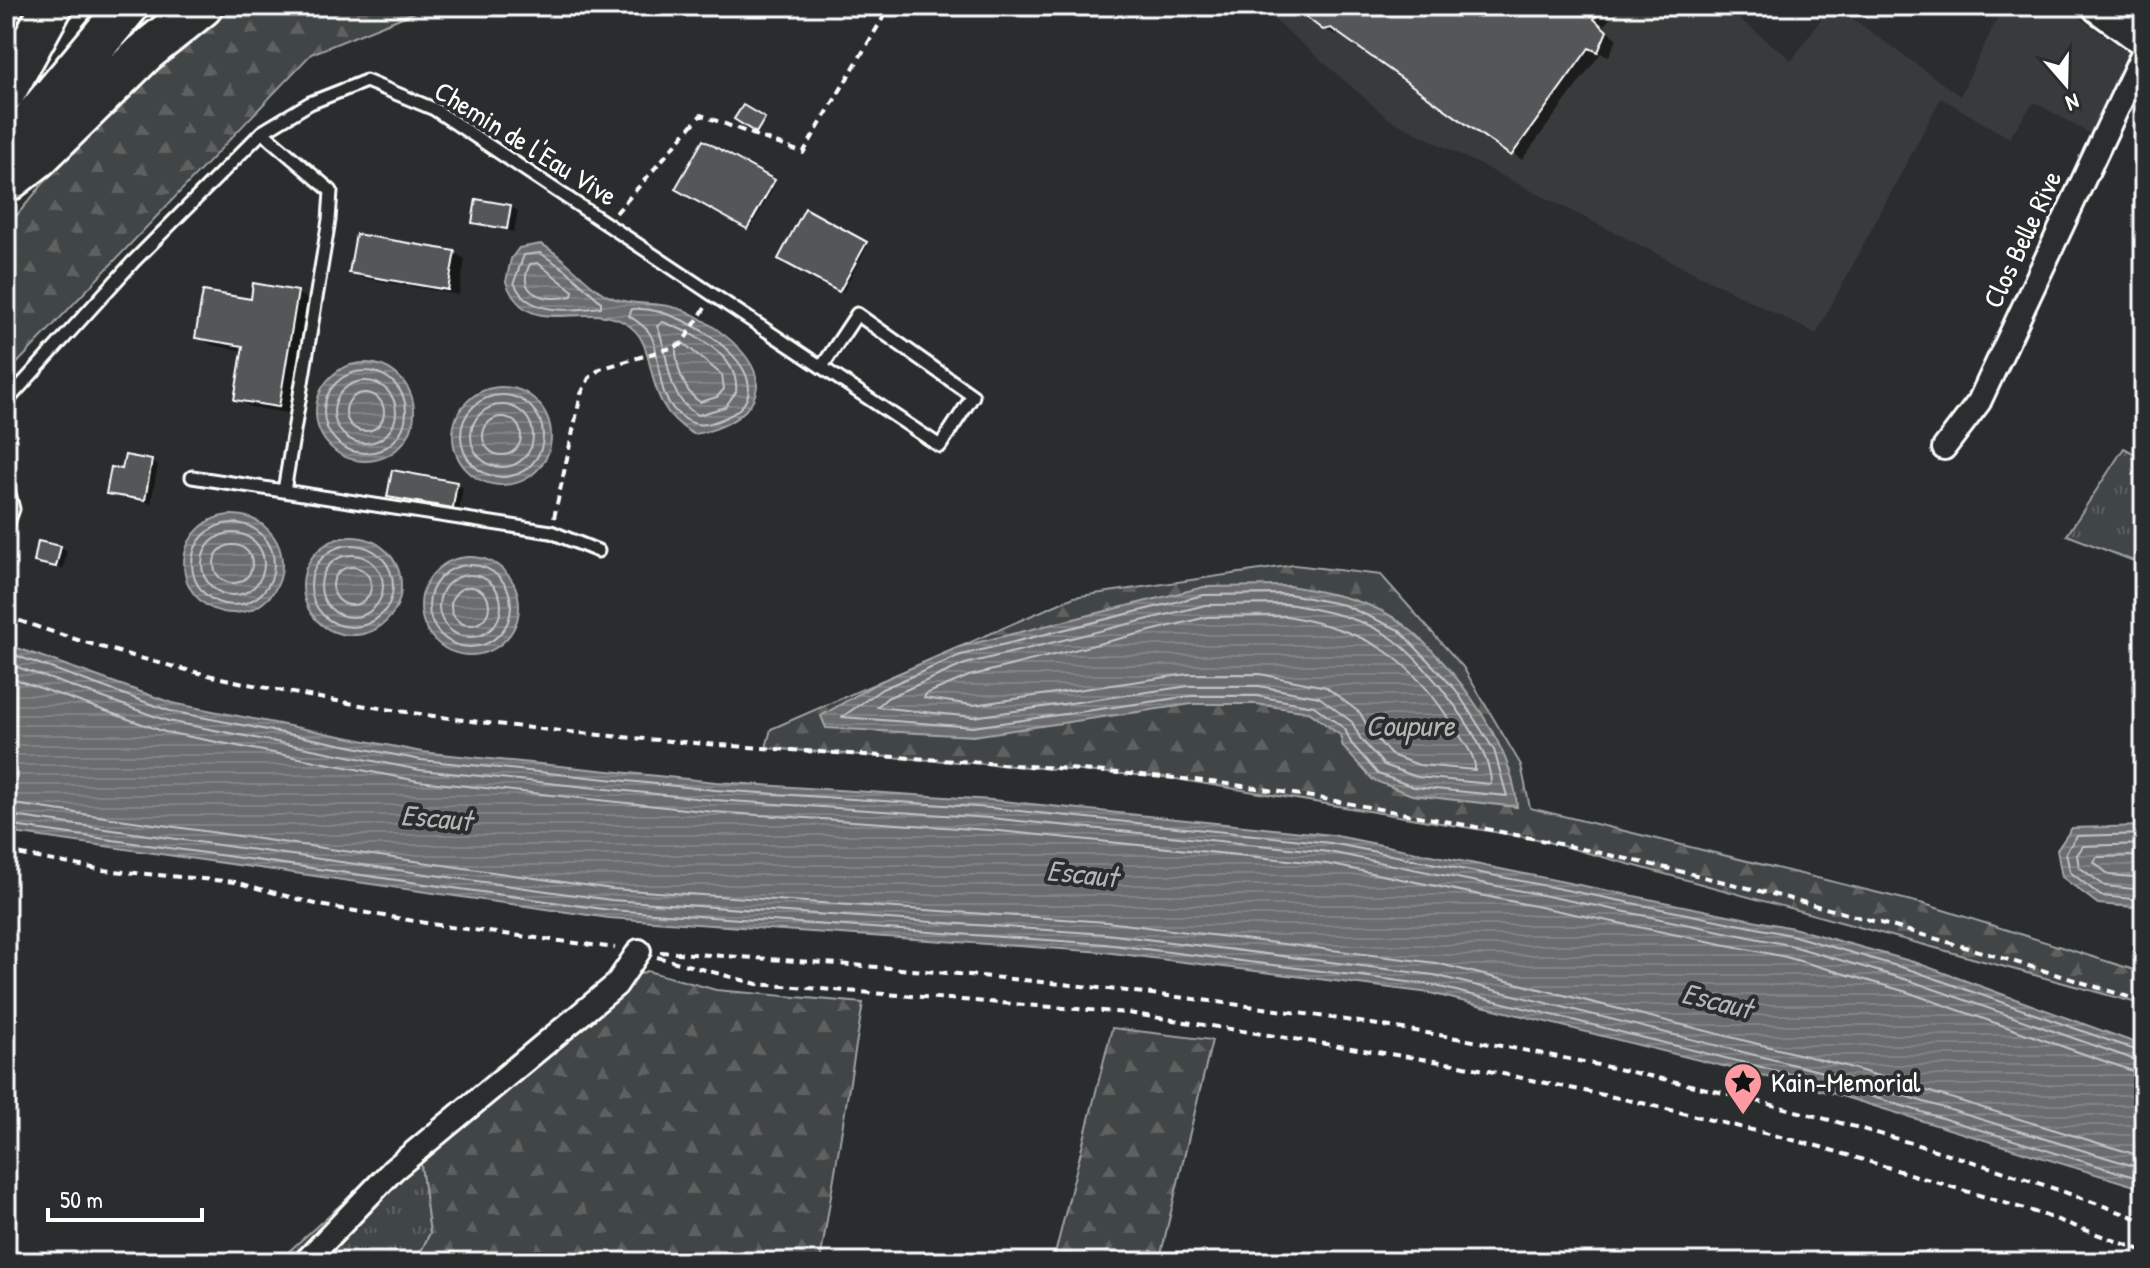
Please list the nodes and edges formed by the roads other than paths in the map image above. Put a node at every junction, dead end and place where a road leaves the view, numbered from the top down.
1 (52, 6) edge
2 (128, 6) edge
3 (202, 6) edge
4 (2100, 6) edge
5 (2144, 38) edge
6 (2144, 51) edge
7 (6, 90) edge
8 (262, 132) junction
9 (6, 163) edge
10 (6, 182) edge
11 (823, 365) junction
12 (6, 402) edge
13 (1944, 448) dead end
14 (192, 477) dead end
15 (6, 481) edge
16 (284, 491) junction
17 (6, 528) edge
18 (598, 551) dead end
19 (639, 951) road end
20 (305, 1262) edge

1 - 7 highway
2 - 9 highway
3 - 10 highway
4 - 5 main road
6 - 13 street, Clos Belle Rive
8 - 11 lane, Chemin de l'Eau Vive
8 - 12 lane, Chemin de l'Eau Vive
8 - 16 lane
11 - 11 lane, Chemin de l'Eau Vive
14 - 16 lane
15 - 17 lane
16 - 18 lane
19 - 20 street

